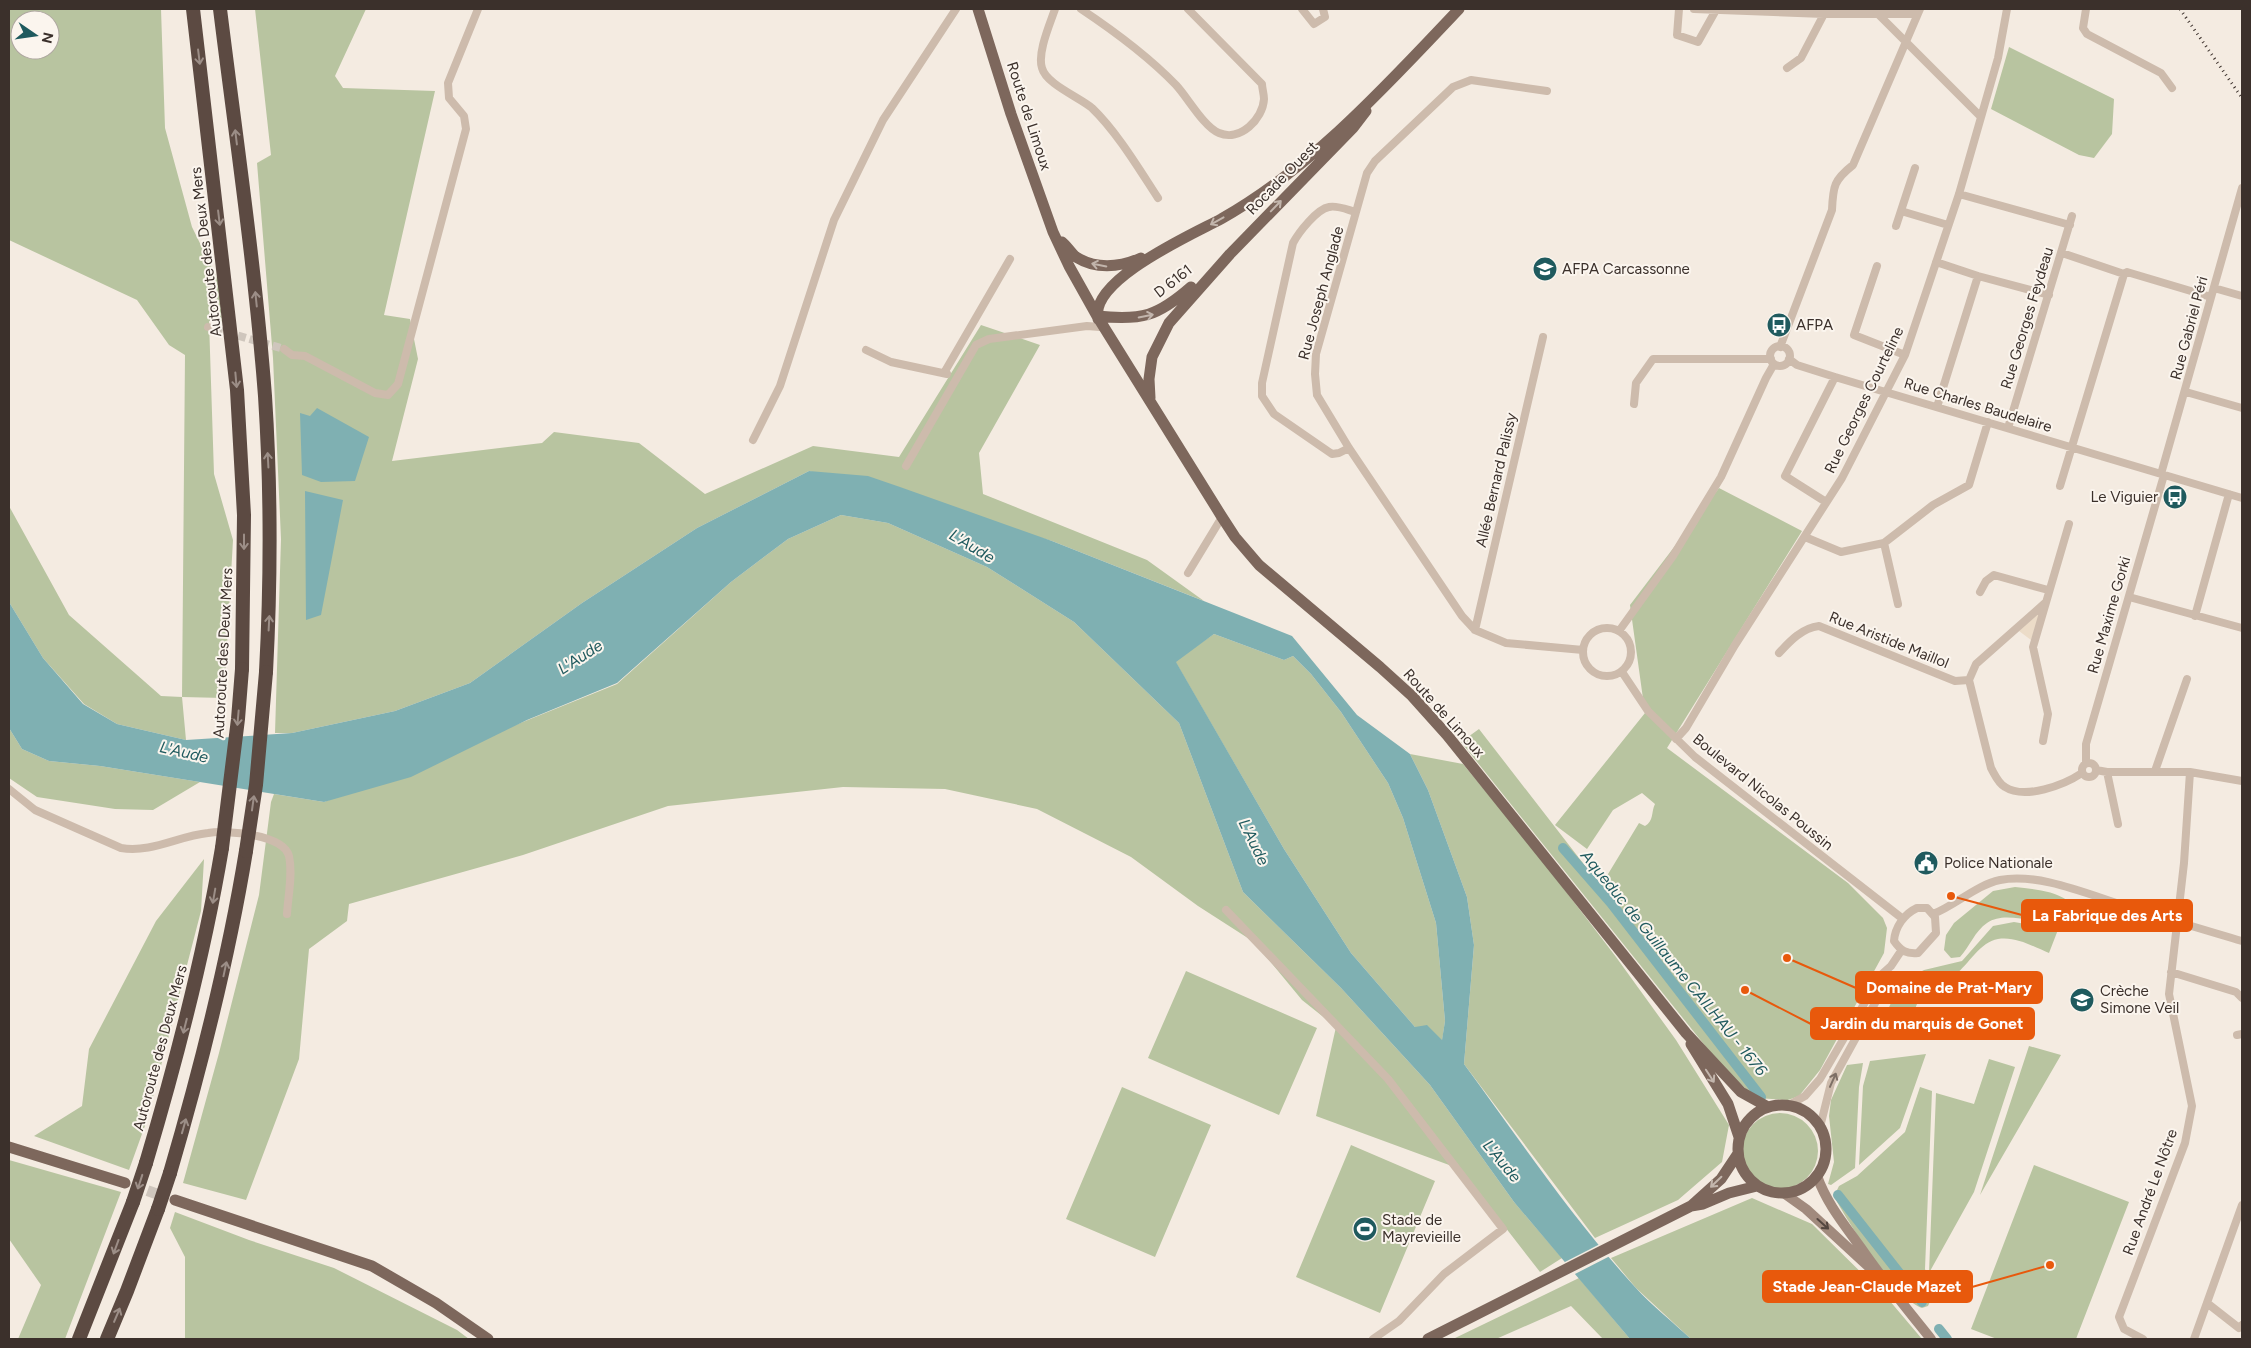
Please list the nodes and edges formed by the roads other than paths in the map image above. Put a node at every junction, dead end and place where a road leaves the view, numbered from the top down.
1 (193, 9) edge
2 (220, 9) edge
3 (478, 9) edge
4 (956, 9) edge
5 (978, 9) edge
6 (1055, 9) edge
7 (1081, 9) edge
8 (1188, 9) edge
9 (1302, 9) edge
10 (1323, 9) edge
11 (1459, 9) edge
12 (1679, 9) edge
13 (1694, 9) edge
14 (2007, 9) edge
15 (2086, 9) edge
16 (1716, 10) edge
17 (1763, 10) edge
18 (1844, 11) edge
19 (1919, 11) edge
20 (1824, 14) junction
21 (1878, 14) junction
22 (1906, 41) junction
23 (1787, 68) dead end
24 (1391, 81) junction
25 (2172, 88) dead end
26 (1547, 91) dead end
27 (1980, 116) junction
28 (1915, 168) dead end
29 (2242, 188) edge
30 (1959, 194) junction
31 (1158, 198) dead end
32 (1901, 211) junction
33 (1356, 212) junction
34 (2072, 216) dead end
35 (2234, 220) junction
36 (2242, 222) edge
37 (2070, 224) junction
38 (1948, 225) junction
39 (1896, 226) dead end
40 (1053, 232) junction
41 (1162, 250) junction
42 (2062, 253) junction
43 (1230, 254) junction
44 (1010, 259) dead end
45 (1936, 262) junction
46 (1877, 266) dead end
47 (2124, 274) junction
48 (1978, 276) junction
49 (2214, 288) junction
50 (1192, 295) joint
51 (2049, 295) junction
52 (2242, 296) edge
53 (2211, 297) junction
54 (1099, 321) junction
55 (1543, 337) dead end
56 (1780, 347) junction
57 (284, 349) tunnel mouth
58 (866, 350) dead end
59 (1905, 355) junction
60 (1790, 359) junction
61 (1773, 362) junction
62 (944, 373) junction
63 (957, 376) junction
64 (1835, 377) junction
65 (1887, 392) junction
66 (2186, 392) junction
67 (1151, 400) junction
68 (1634, 404) dead end
69 (1937, 407) junction
70 (2242, 408) edge
71 (1988, 422) junction
72 (1166, 428) junction
73 (2008, 428) junction
74 (754, 440) dead end
75 (1349, 448) junction
76 (2071, 448) junction
77 (906, 466) dead end
78 (2162, 475) junction
79 (2060, 486) dead end
80 (2229, 494) junction
81 (2242, 498) edge
82 (1826, 502) junction
83 (1222, 517) junction
84 (2069, 524) dead end
85 (1805, 537) junction
86 (1884, 542) junction
87 (1188, 574) dead end
88 (2048, 590) junction
89 (1980, 592) dead end
90 (2129, 597) junction
91 (2044, 602) junction
92 (1898, 604) dead end
93 (2196, 616) junction
94 (2242, 628) edge
95 (1475, 630) junction
96 (1619, 631) junction
97 (1583, 650) junction
98 (1778, 653) dead end
99 (1622, 672) junction
100 (2187, 679) dead end
101 (1969, 680) junction
102 (1676, 739) junction
103 (2043, 741) dead end
104 (2086, 763) junction
105 (2096, 770) junction
106 (2155, 771) junction
107 (2107, 772) junction
108 (2190, 772) junction
109 (2082, 773) junction
110 (2242, 781) edge
111 (9, 790) edge
112 (2118, 824) dead end
113 (1226, 910) dead end
114 (287, 914) dead end
115 (1933, 914) junction
116 (1903, 919) junction
117 (2177, 921) junction
118 (2242, 941) edge
119 (1900, 951) junction
120 (1888, 969) junction
121 (2171, 972) junction
122 (2242, 998) edge
123 (1686, 1033) junction
124 (1789, 1105) junction
125 (1768, 1107) junction
126 (1820, 1127) junction
127 (1739, 1136) junction
128 (9, 1147) edge
129 (1737, 1155) junction
130 (1817, 1176) junction
131 (126, 1183) tunnel mouth
132 (1757, 1186) junction
133 (1785, 1194) junction
134 (175, 1200) tunnel mouth
135 (2242, 1205) edge
136 (1691, 1206) junction
137 (1886, 1285) junction
138 (2207, 1303) junction
139 (2242, 1325) edge
140 (79, 1339) edge
141 (107, 1339) edge
142 (488, 1339) edge
143 (1373, 1339) edge
144 (1428, 1339) edge
145 (1931, 1339) edge
146 (2143, 1339) edge
147 (2194, 1339) edge

1 -> 140 highway, Autoroute des Deux Mers, bridge
141 -> 2 highway, bridge
3 - 57 street
4 - 74 street
5 - 40 main road, Route de Limoux
6 - 31 street
7 - 8 street
9 - 10 street
11 - 24 main road, Rocade Ouest / D 6161
12 - 16 street
13 - 16 street
14 - 27 street, Rue Georges Courteline
15 - 25 street
16 - 17 street
17 - 20 street
18 - 20 street
18 - 21 street
19 - 21 street
19 - 22 street
20 - 23 street
21 - 22 street
22 - 27 street
22 - 56 street
24 -> 41 main road, Rocade Ouest / D 6161
43 -> 24 main road, Rocade Ouest
26 - 33 street, Rue Joseph Anglade
27 - 30 street, Rue Georges Courteline
28 - 32 street
29 - 35 street, Rue Gabriel Péri
30 - 37 street
30 - 38 street, Rue Georges Courteline
32 - 38 street
32 - 39 street
33 - 75 street, Rue Joseph Anglade
33 - 75 street
34 - 37 street, Rue Georges Feydeau
35 - 36 street
35 - 49 street, Rue Gabriel Péri
37 - 42 street, Rue Georges Feydeau
38 - 45 street, Rue Georges Courteline
41 -> 40 main road, Rocade Ouest / D 6161
40 - 54 main road, Route de Limoux
41 - 54 main road, Rocade Ouest / D 6161
42 - 47 street
42 - 51 street, Rue Georges Feydeau
43 - 50 main road, Rocade Ouest / D 6161
54 -> 43 main road, D 6161 / D 6161
44 - 62 street
45 - 48 street
45 - 59 street, Rue Georges Courteline
46 - 59 street
47 - 53 street
47 - 76 street
48 - 51 street
48 - 69 street
49 - 52 street
49 - 53 street, Rue Gabriel Péri
50 - 67 main road, D 6161 / D 6161
51 - 73 street, Rue Georges Feydeau
53 - 66 street, Rue Gabriel Péri
54 - 63 street
54 - 67 main road, D 6161
54 - 72 main road, D 6161
55 - 95 street, Allée Bernard Palissy
56 - 60 street
56 - 61 street
58 - 62 street
59 - 65 street, Rue Georges Courteline
60 - 61 street
60 - 64 street, Rue Charles Baudelaire
61 - 68 street
61 - 96 street
62 - 63 street
63 - 77 street
64 - 65 street, Rue Charles Baudelaire
64 - 82 street
65 - 69 street, Rue Charles Baudelaire
65 - 82 street, Rue Georges Courteline
66 - 70 street
66 - 78 street, Rue Gabriel Péri
67 - 72 main road, D 6161
69 - 71 street, Rue Charles Baudelaire
71 - 73 street, Rue Charles Baudelaire
71 - 86 street
72 - 83 main road, Route de Limoux / D 6161
73 - 76 street, Rue Charles Baudelaire
75 - 95 street, Rue Joseph Anglade
76 - 78 street, Rue Charles Baudelaire
76 - 79 street
78 - 80 street, Rue Charles Baudelaire
78 - 90 street, Rue Maxime Gorki
80 - 81 street, Rue Charles Baudelaire
80 - 93 street
82 - 85 street, Rue Georges Courteline
83 - 87 street
83 - 123 main road, Route de Limoux / D 6161
84 - 88 street
85 - 86 street
85 - 102 street, Rue Georges Courteline
86 - 92 street
88 - 89 street
88 - 91 street
90 - 93 street
90 - 104 street, Rue Maxime Gorki
91 - 101 street
91 - 103 street
93 - 94 street
95 - 97 street, Rue Joseph Anglade
96 - 97 street
96 - 99 street
97 - 99 street
98 - 101 street, Rue Aristide Maillol
99 - 102 street, Boulevard Nicolas Poussin
100 - 106 street
101 - 109 street
102 - 116 street, Boulevard Nicolas Poussin
104 - 105 street
104 - 109 street
105 - 107 street
105 - 109 street
106 - 107 street
106 - 108 street
107 - 112 street
108 - 110 street
108 - 117 street, Rue André Le Nôtre
111 - 114 street
113 - 143 street
115 - 116 street
115 - 117 street
115 - 119 street
116 - 119 street
117 - 118 street
117 - 121 street, Rue André Le Nôtre
119 - 120 street
120 - 124 street
126 -> 120 street
121 - 122 street
121 - 146 street, Rue André Le Nôtre
123 - 125 main road, D 6161
123 -> 127 main road, D 6161
124 - 125 main road
124 - 126 main road
125 - 127 main road
126 - 130 main road
127 - 129 main road
128 - 131 main road
129 - 132 main road
129 -> 136 main road
130 - 133 main road
130 - 137 main road
132 - 133 main road
132 - 136 main road
133 -> 137 main road
134 - 142 main road
135 - 138 street
136 - 144 main road
137 - 145 main road
138 - 139 street
138 - 147 street

